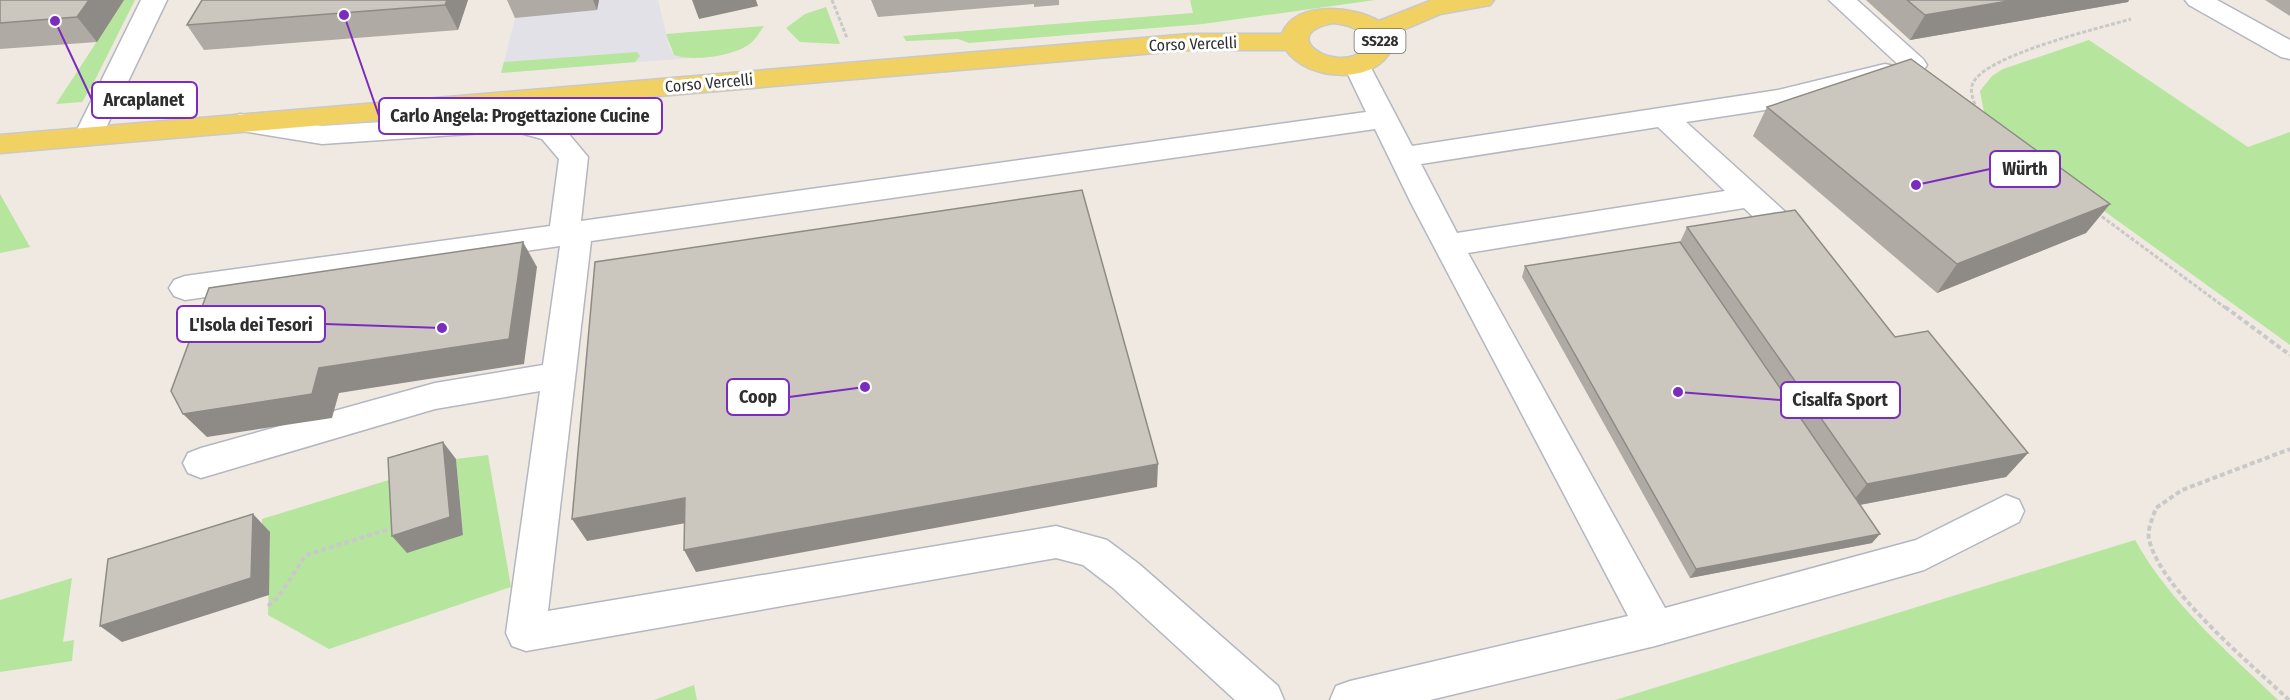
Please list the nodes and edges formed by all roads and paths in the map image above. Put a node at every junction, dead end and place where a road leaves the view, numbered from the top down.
1 (154, 0) edge
2 (832, 0) edge
3 (1481, 0) edge
4 (1842, 0) edge
5 (2198, 0) edge
6 (2131, 20) dead end
7 (1376, 32) junction
8 (1294, 42) junction
9 (2290, 51) edge
10 (1357, 66) junction
11 (860, 70) junction
12 (1979, 116) edge
13 (1665, 118) junction
14 (1383, 119) junction
15 (240, 123) junction
16 (88, 136) junction
17 (0, 144) edge
18 (1403, 157) junction
19 (1750, 196) junction
20 (2092, 210) edge
21 (570, 233) junction
22 (1450, 245) junction
23 (1819, 261) edge
24 (185, 288) dead end
25 (2290, 355) edge
26 (559, 375) junction
27 (2290, 449) edge
28 (201, 464) dead end
29 (2006, 511) dead end
30 (406, 524) edge
31 (268, 606) dead end
32 (1654, 628) junction
33 (1264, 700) edge
34 (1350, 700) edge
35 (2289, 700) edge

1 - 16 street
2 - 11 path
3 - 7 main road, SS228
4 - 13 street
5 - 9 street
6 - 12 path
7 - 8 main road, SS228
7 - 10 main road, SS228
8 - 10 main road, SS228
8 - 11 main road, Corso Vercelli
10 - 14 street
11 - 15 main road, Corso Vercelli
13 - 18 street
13 - 19 street
14 - 18 street
14 - 21 street
15 - 16 main road, Corso Vercelli
15 - 21 street
16 - 17 main road, Corso Vercelli
18 - 22 street
19 - 22 street
19 - 23 street
20 - 25 path
21 - 24 street
21 - 26 street
22 - 32 street
26 - 28 street
26 - 33 street
27 - 35 path
29 - 32 street
30 - 31 path
32 - 34 street

